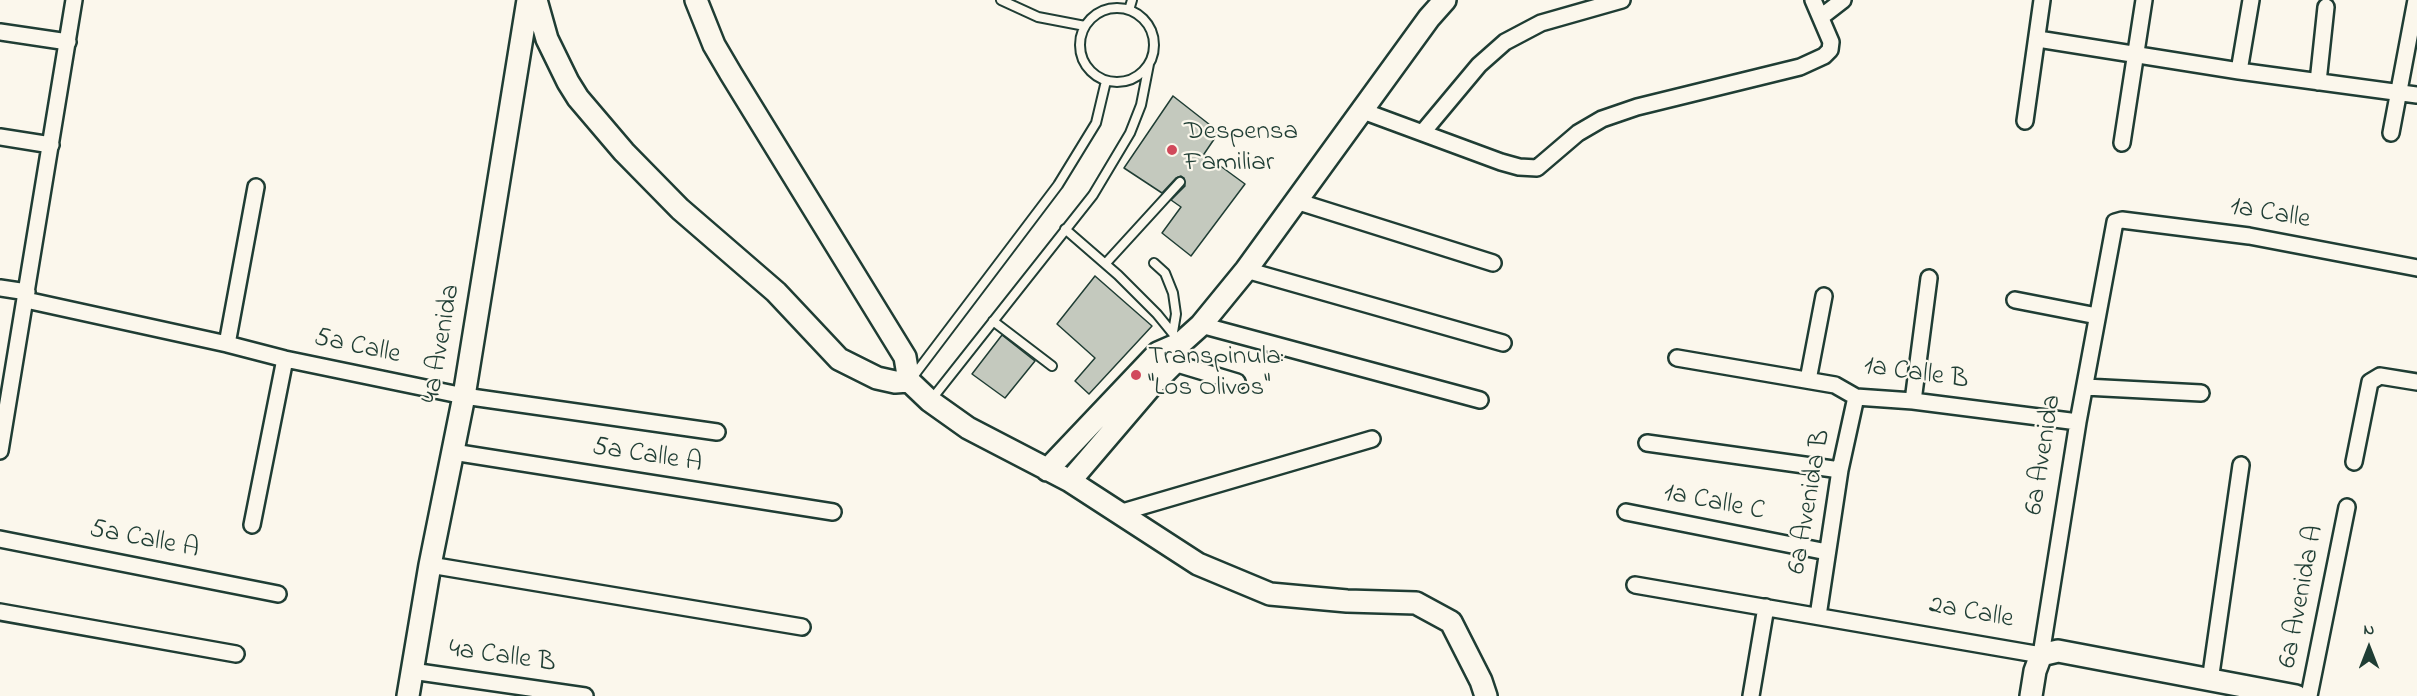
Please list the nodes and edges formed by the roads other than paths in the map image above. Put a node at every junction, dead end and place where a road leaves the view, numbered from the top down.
1 (74, 0) edge
2 (528, 0) edge
3 (536, 0) edge
4 (696, 0) edge
5 (1000, 0) edge
6 (1132, 0) edge
7 (1445, 0) edge
8 (1622, 0) edge
9 (1813, 0) edge
10 (1843, 0) edge
11 (2042, 0) edge
12 (2144, 0) edge
13 (2251, 0) edge
14 (2416, 0) edge
15 (2326, 7) dead end
16 (1129, 10) junction
17 (1821, 17) junction
18 (1085, 26) junction
19 (0, 32) edge
20 (2038, 39) junction
21 (68, 42) junction
22 (2138, 54) junction
23 (1149, 64) junction
24 (2239, 71) junction
25 (1106, 81) junction
26 (2318, 82) junction
27 (2399, 93) junction
28 (2417, 95) edge
29 (1363, 111) junction
30 (2025, 121) dead end
31 (1423, 132) junction
32 (2391, 133) dead end
33 (0, 137) edge
34 (2122, 143) dead end
35 (51, 145) junction
36 (1180, 182) dead end
37 (256, 188) dead end
38 (1296, 201) junction
39 (2115, 222) joint
40 (1065, 229) junction
41 (1106, 263) junction
42 (1154, 263) dead end
43 (1494, 263) dead end
44 (2417, 268) edge
45 (1246, 270) junction
46 (1929, 278) dead end
47 (0, 288) edge
48 (26, 296) junction
49 (1824, 296) dead end
50 (2015, 300) dead end
51 (2097, 316) junction
52 (993, 321) junction
53 (1201, 325) junction
54 (1503, 343) dead end
55 (227, 344) junction
56 (1176, 346) junction
57 (0, 352) edge
58 (16, 355) junction
59 (1677, 358) dead end
60 (285, 359) junction
61 (1052, 366) dead end
62 (1808, 380) junction
63 (909, 381) junction
64 (1237, 382) dead end
65 (2417, 382) edge
66 (2085, 387) junction
67 (2201, 393) dead end
68 (464, 396) junction
69 (1856, 397) junction
70 (1480, 400) dead end
71 (930, 401) junction
72 (1913, 402) junction
73 (2078, 422) junction
74 (717, 432) dead end
75 (1372, 439) dead end
76 (1647, 443) dead end
77 (0, 451) edge
78 (453, 452) junction
79 (1093, 454) junction
80 (2354, 462) dead end
81 (2241, 465) dead end
82 (1047, 470) junction
83 (1840, 470) junction
84 (1070, 482) junction
85 (1098, 500) junction
86 (2347, 507) dead end
87 (833, 512) dead end
88 (1119, 513) junction
89 (1626, 513) dead end
90 (252, 525) dead end
91 (0, 539) edge
92 (1827, 552) junction
93 (430, 565) junction
94 (1635, 585) dead end
95 (278, 594) dead end
96 (1766, 607) junction
97 (0, 612) edge
98 (1818, 616) junction
99 (801, 627) dead end
100 (236, 654) dead end
101 (2042, 655) junction
102 (412, 671) junction
103 (2210, 681) junction
104 (408, 696) edge
105 (585, 696) edge
106 (1486, 696) edge
107 (1751, 696) edge
108 (2031, 696) edge
109 (2296, 696) edge
110 (2309, 696) edge

1 - 21 street
2 - 68 street, 4a Avenida
3 - 63 street
4 - 63 street
5 - 18 lane
6 - 16 lane
7 - 29 street
8 - 31 street
9 - 17 street
10 - 17 street
11 - 20 street
12 - 22 street
13 - 24 street
14 - 27 street
15 - 26 street
16 - 18 lane
16 - 23 lane
17 - 31 street
18 - 25 lane
19 - 21 street
20 - 22 street
20 - 30 street
21 - 35 street
22 - 24 street
22 - 34 street
23 - 25 lane
23 - 40 lane
24 - 26 street
25 - 63 lane
26 - 27 street
27 - 28 street
27 - 32 street
29 - 31 street
29 - 38 street
33 - 35 street
35 - 48 street
36 - 41 lane
37 - 55 street
38 - 43 street
38 - 45 street
39 - 44 street, 1a Calle
39 - 51 street, 6a Avenida
40 - 41 lane
40 - 52 lane
41 - 56 lane
42 - 56 lane
45 - 53 street
45 - 54 street
46 - 72 street
47 - 48 street, 5a Calle
48 - 55 street, 5a Calle
48 - 58 street
49 - 62 street
50 - 51 street
51 - 66 street, 6a Avenida
52 - 61 lane
52 - 71 lane
53 - 56 street
53 - 70 street
55 - 60 street, 5a Calle
56 - 64 street
56 - 79 street
56 - 82 street
57 - 58 street
58 - 77 street
59 - 62 street, 1a Calle B
60 - 68 street, 5a Calle
60 - 90 street
62 - 69 street, 1a Calle B
63 - 71 street
65 - 80 street
66 - 67 street
66 - 73 street, 6a Avenida
68 - 74 street, 5a Calle
68 - 78 street, 4a Avenida
69 - 72 street, 1a Calle B
69 - 83 street, 6a Avenida B
71 - 82 street
72 - 73 street, 1a Calle B
73 - 101 street, 6a Avenida
75 - 88 street
76 - 83 street
78 - 87 street, 5a Calle A
78 - 93 street, 4a Avenida
79 - 84 street
79 - 85 street
81 - 103 street
82 - 84 street
83 - 92 street, 6a Avenida B
84 - 85 street
85 - 88 street
86 - 110 street, 6a Avenida A
88 - 106 street
89 - 92 street, 1a Calle C
91 - 95 street, 5a Calle A
92 - 98 street, 6a Avenida B
93 - 99 street
93 - 102 street, 4a Avenida
94 - 96 street, 2a Calle
96 - 98 street, 2a Calle
96 - 107 street
97 - 100 street
98 - 101 street, 2a Calle
101 - 103 street, 2a Calle
101 - 108 street, 6a Avenida
102 - 104 street, 4a Avenida
102 - 105 street, 4a Calle B
103 - 109 street, 2a Calle

